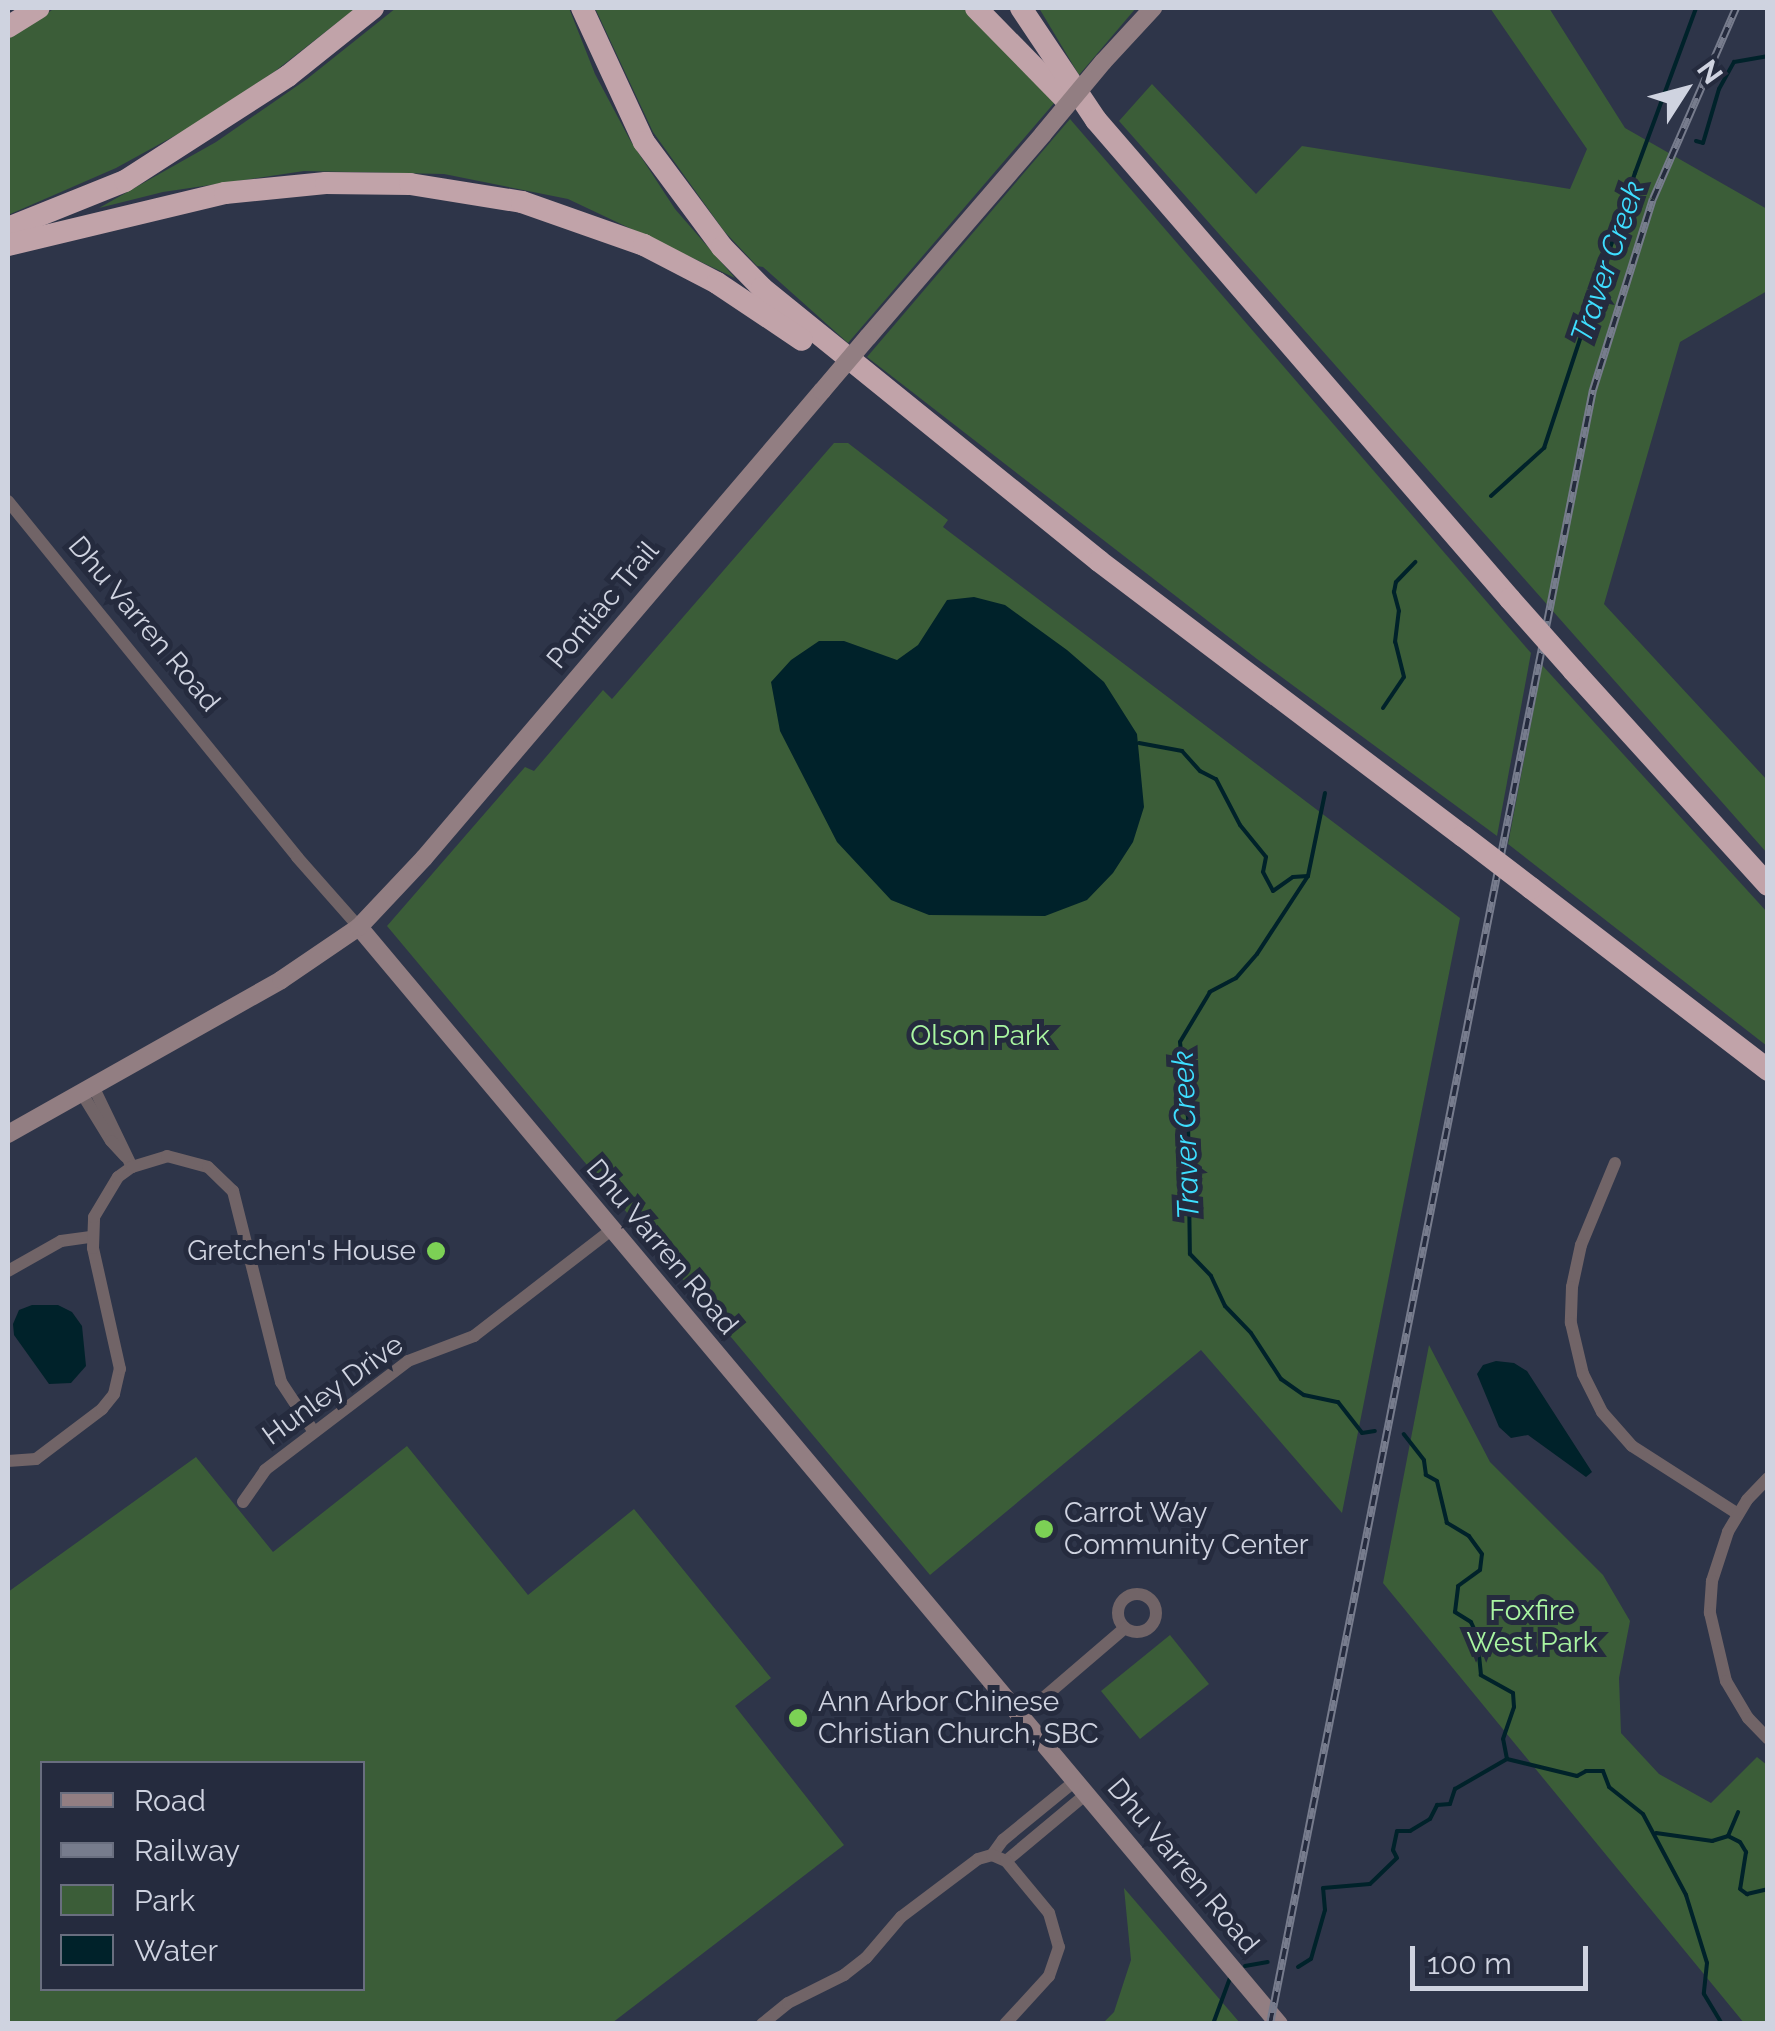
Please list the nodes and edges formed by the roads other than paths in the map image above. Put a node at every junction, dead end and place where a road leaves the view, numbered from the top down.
1 (38, 8) edge
2 (373, 8) edge
3 (582, 8) edge
4 (976, 8) edge
5 (1021, 8) edge
6 (1153, 8) edge
7 (8, 27) edge
8 (8, 228) edge
9 (8, 245) edge
10 (1375, 445) junction
11 (8, 500) edge
12 (1099, 561) junction
13 (1768, 885) edge
14 (359, 927) junction
15 (1768, 1070) edge
16 (87, 1089) junction
17 (8, 1134) edge
18 (129, 1162) junction
19 (1615, 1164) dead end
20 (610, 1230) junction
21 (92, 1238) junction
22 (8, 1271) edge
23 (314, 1432) junction
24 (8, 1461) edge
25 (1768, 1478) edge
26 (243, 1502) dead end
27 (1738, 1514) junction
28 (1125, 1628) dead end
29 (1021, 1717) junction
30 (1768, 1738) edge
31 (1081, 1788) junction
32 (1025, 1822) junction
33 (1035, 1834) junction
34 (999, 1858) junction
35 (762, 2024) edge
36 (1004, 2024) edge
37 (1279, 2024) edge

1 - 7 highway
2 - 8 highway
3 - 12 highway
4 - 10 highway
5 - 10 highway
6 - 14 main road, Pontiac Trail, bridge
9 - 12 highway
10 - 13 highway, bridge
11 - 14 street, Dhu Varren Road
12 - 15 highway, bridge
14 - 16 main road, Pontiac Trail
14 - 20 main road, Dhu Varren Road
16 - 17 main road, Pontiac Trail
16 - 18 street
18 - 21 street
18 - 23 street
19 - 27 street
20 - 23 street, Hunley Drive
20 - 29 main road, Dhu Varren Road
21 - 22 street
21 - 24 street
23 - 26 street, Hunley Drive
25 - 27 street
27 - 30 street
28 - 29 street
29 - 31 main road, Dhu Varren Road
31 - 32 street
31 - 33 street
31 - 37 main road, Dhu Varren Road
32 - 33 street
32 - 34 street
33 - 34 street
34 - 35 street
34 - 36 street

